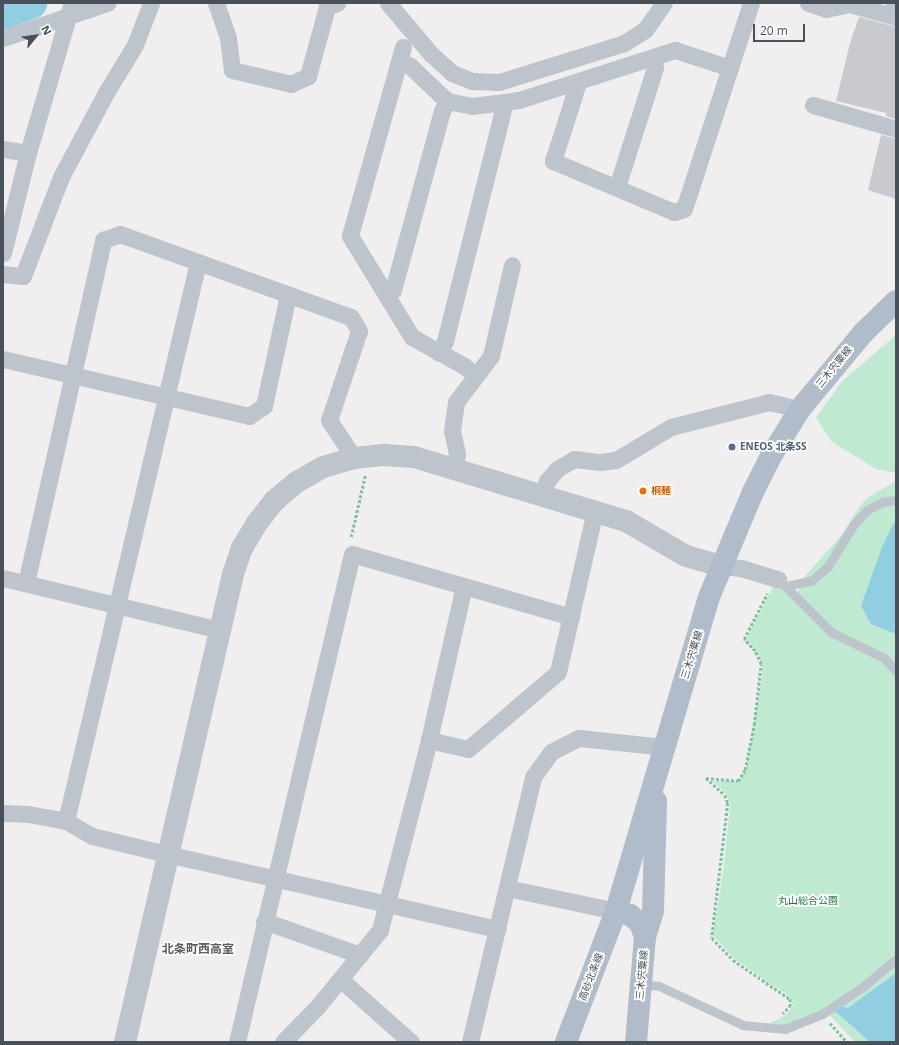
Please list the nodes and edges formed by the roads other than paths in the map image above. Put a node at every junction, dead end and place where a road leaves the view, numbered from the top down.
1 (107, 3) edge
2 (151, 3) edge
3 (216, 3) edge
4 (338, 3) edge
5 (388, 3) edge
6 (664, 3) edge
7 (751, 3) edge
8 (808, 3) edge
9 (890, 3) edge
10 (896, 5) edge
11 (71, 10) edge
12 (896, 18) edge
13 (3, 38) edge
14 (653, 58) junction
15 (730, 68) junction
16 (578, 84) junction
17 (447, 101) junction
18 (506, 102) junction
19 (813, 105) dead end
20 (896, 129) edge
21 (3, 149) edge
22 (28, 153) junction
23 (617, 188) junction
24 (3, 253) edge
25 (198, 262) junction
26 (512, 265) dead end
27 (3, 274) edge
28 (288, 295) junction
29 (386, 295) junction
30 (896, 301) edge
31 (439, 353) junction
32 (3, 359) edge
33 (73, 374) junction
34 (475, 376) junction
35 (166, 397) junction
36 (800, 409) junction
37 (362, 457) junction
38 (454, 469) junction
39 (542, 496) junction
40 (896, 500) edge
41 (595, 511) junction
42 (721, 566) junction
43 (3, 578) edge
44 (780, 582) junction
45 (26, 583) junction
46 (464, 586) junction
47 (118, 606) junction
48 (571, 617) junction
49 (220, 630) junction
50 (896, 671) edge
51 (429, 740) junction
52 (664, 747) junction
53 (657, 768) junction
54 (3, 813) edge
55 (66, 821) junction
56 (167, 854) junction
57 (274, 879) junction
58 (507, 888) junction
59 (388, 906) junction
60 (616, 911) junction
61 (264, 920) junction
62 (498, 929) junction
63 (645, 937) junction
64 (360, 955) junction
65 (896, 959) edge
66 (340, 979) junction
67 (641, 984) junction
68 (125, 1042) edge
69 (237, 1042) edge
70 (283, 1042) edge
71 (412, 1042) edge
72 (470, 1042) edge
73 (566, 1042) edge
74 (636, 1042) edge

1 - 11 street
2 - 27 street
3 - 4 street
5 - 6 street
7 - 15 street
8 - 12 street
9 - 10 lane
11 - 13 street
11 - 22 street
14 - 15 street
14 - 16 street
14 - 23 street
15 - 23 street
16 - 18 street
16 - 23 street
17 - 18 street
17 - 29 street
17 - 29 street
18 - 31 street
19 - 20 street
21 - 22 street
22 - 24 street
25 - 28 street
25 - 33 street
25 - 35 street
26 - 34 street
28 - 35 street
28 - 37 street
29 - 31 street
30 - 36 main road, 三木宍粟線
31 - 34 street
32 - 33 street
33 - 35 street
33 - 45 street
34 - 38 street
35 - 47 street
36 - 39 street
36 - 42 main road, 三木宍粟線
37 - 38 street
37 - 49 street
38 - 39 street
39 - 41 street
40 - 44 lane
41 - 42 street
41 - 48 street
42 - 44 street
42 - 52 main road, 三木宍粟線
43 - 45 street
44 - 50 lane
45 - 47 street
46 - 48 street
46 - 51 street
46 - 57 street
47 - 49 street
47 - 55 street
48 - 51 street
49 - 56 street
51 - 59 street
52 - 53 main road, 三木宍粟線
52 - 58 street
53 - 60 main road, 三木宍粟線
53 - 63 main road
54 - 55 street
55 - 56 street
56 - 57 street
56 - 68 street
57 - 59 street
57 - 61 street
58 - 60 street
58 - 62 street
59 - 62 street
59 - 64 street
60 - 63 main road, 三木宍粟線
60 - 73 main road, 高砂北条線
61 - 64 street
61 - 69 street
62 - 72 street
63 - 67 main road, 三木宍粟線
64 - 66 street
65 - 67 lane
66 - 70 street
66 - 71 street
67 - 74 main road, 三木宍粟線

